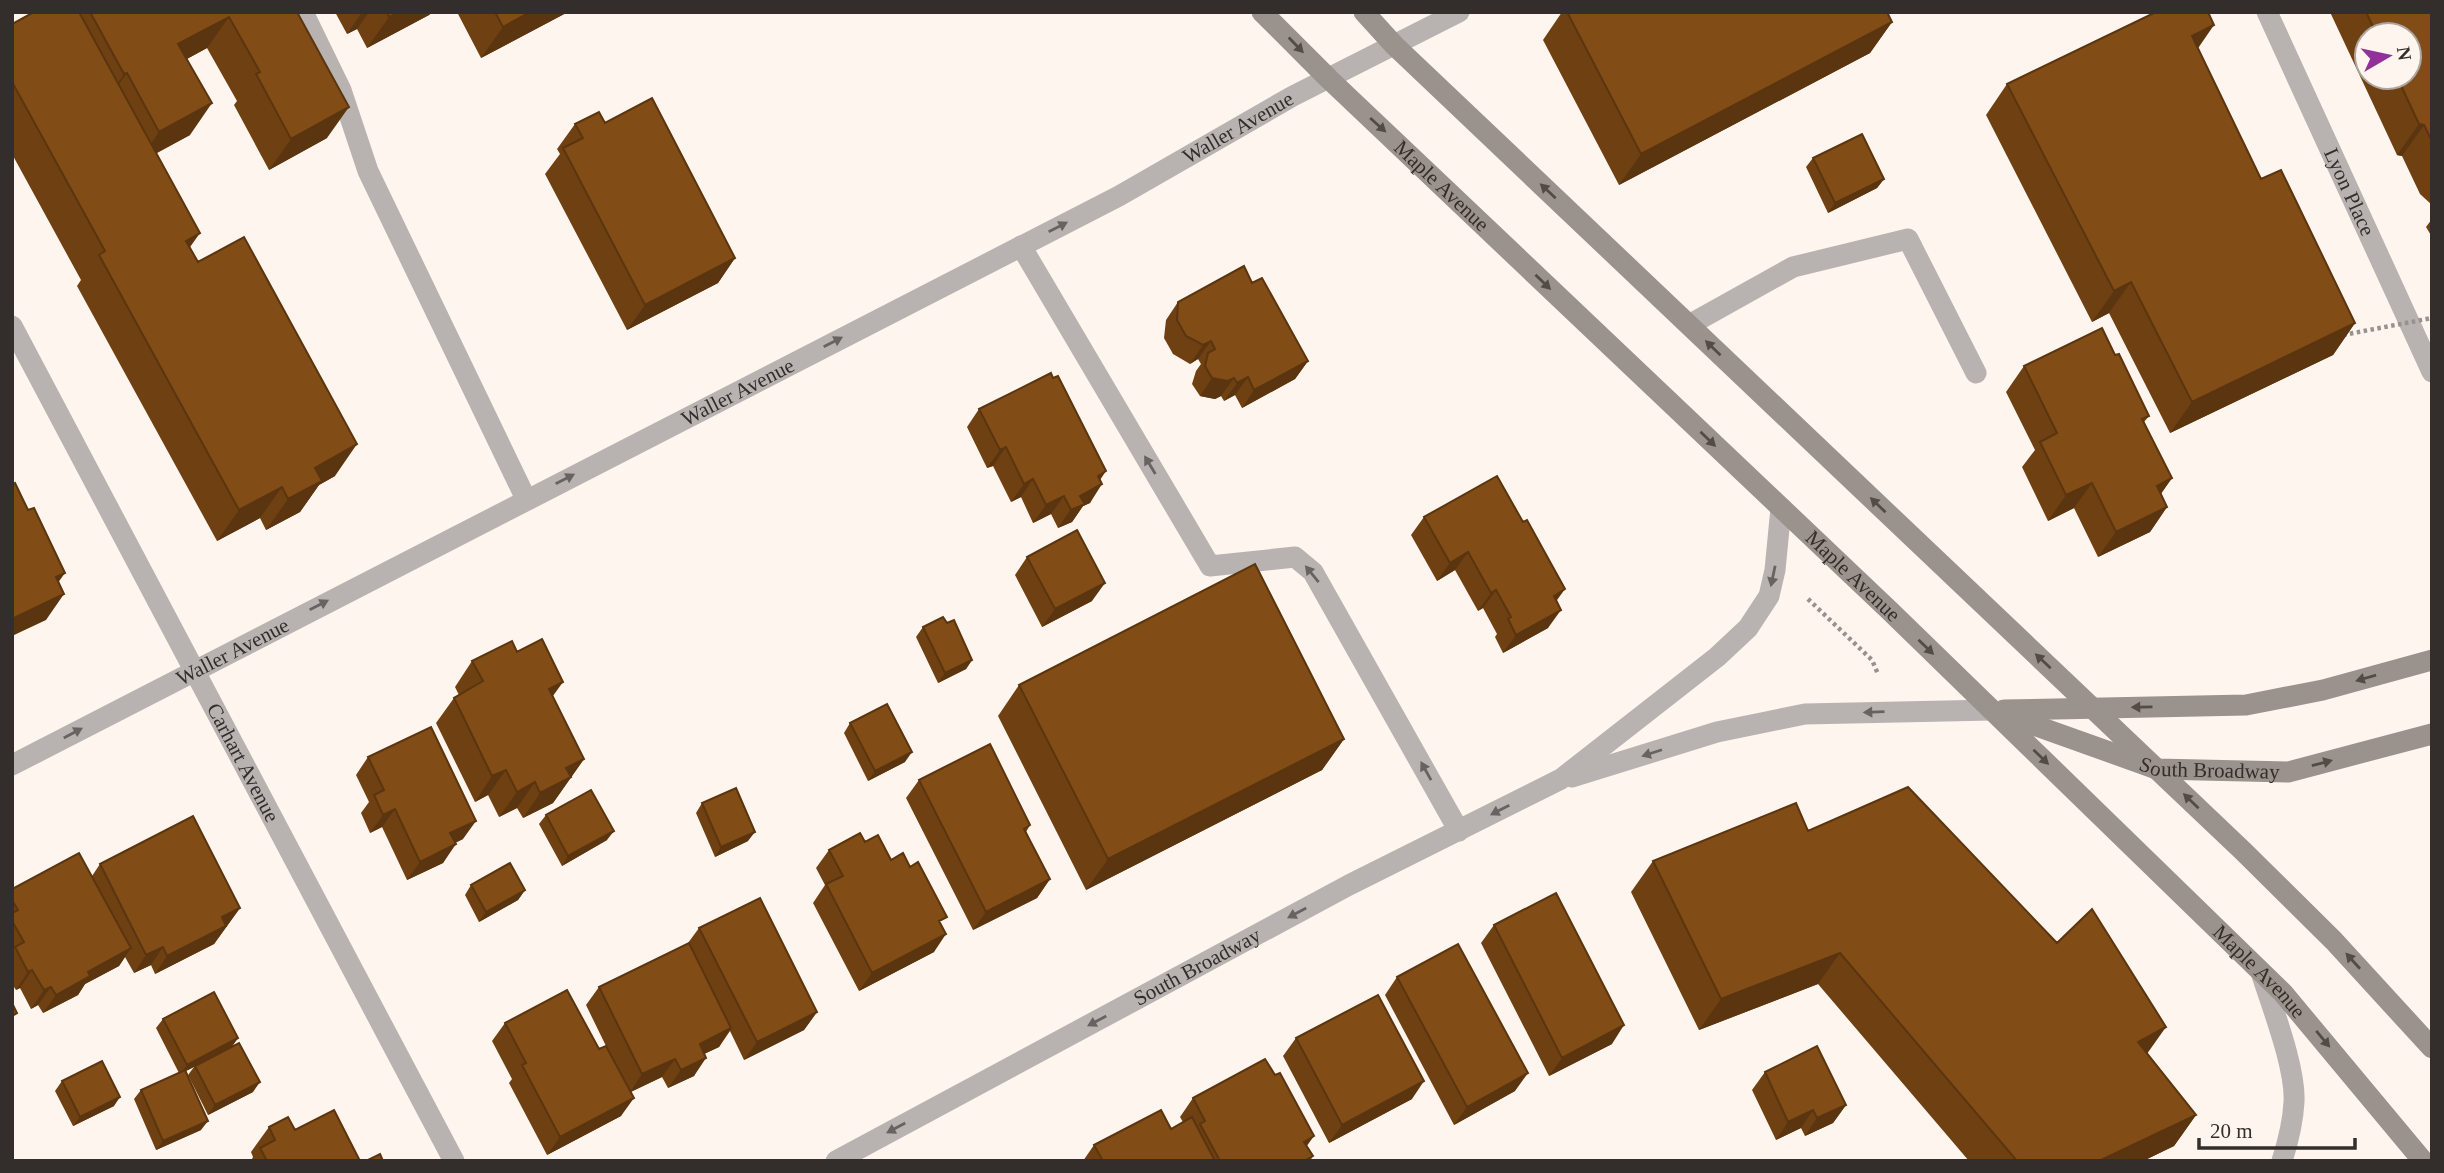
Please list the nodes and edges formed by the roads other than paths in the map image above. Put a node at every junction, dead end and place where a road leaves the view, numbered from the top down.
1 (303, 12) edge
2 (1262, 12) edge
3 (1364, 12) edge
4 (1459, 12) edge
5 (2267, 12) edge
6 (1394, 45) junction
7 (1329, 79) junction
8 (1021, 246) junction
9 (12, 326) edge
10 (1689, 326) junction
11 (2432, 372) edge
12 (1976, 373) dead end
13 (526, 499) junction
14 (1781, 508) junction
15 (2432, 660) edge
16 (193, 670) junction
17 (2093, 708) junction
18 (1992, 710) junction
19 (2432, 734) edge
20 (12, 765) edge
21 (2157, 769) junction
22 (1561, 779) junction
23 (1459, 831) junction
24 (2261, 972) junction
25 (2432, 1048) edge
26 (454, 1161) edge
27 (836, 1161) edge
28 (2282, 1161) edge
29 (2423, 1161) edge

1 - 13 street
2 -> 7 main road, Maple Avenue
3 - 6 main road
4 - 6 street, Waller Avenue
5 - 11 street, Lyon Place
6 - 7 street, Waller Avenue
10 -> 6 main road
8 -> 7 street, Waller Avenue
7 -> 14 main road, Maple Avenue
13 -> 8 street, Waller Avenue
23 -> 8 street
9 - 16 street, Carhart Avenue
10 - 12 street
17 -> 10 main road
16 -> 13 street, Waller Avenue
14 -> 18 main road, Maple Avenue
14 -> 22 street, South Broadway
15 -> 17 main road, South Broadway
20 -> 16 street, Waller Avenue
16 - 26 street, Carhart Avenue
17 - 18 main road, South Broadway
17 - 21 main road
18 - 21 main road, South Broadway
18 -> 22 street, South Broadway
18 -> 24 main road, Maple Avenue
21 -> 19 main road, South Broadway
25 -> 21 main road
22 -> 23 street, South Broadway
23 -> 27 street, South Broadway
24 - 28 street
24 -> 29 main road, Maple Avenue

